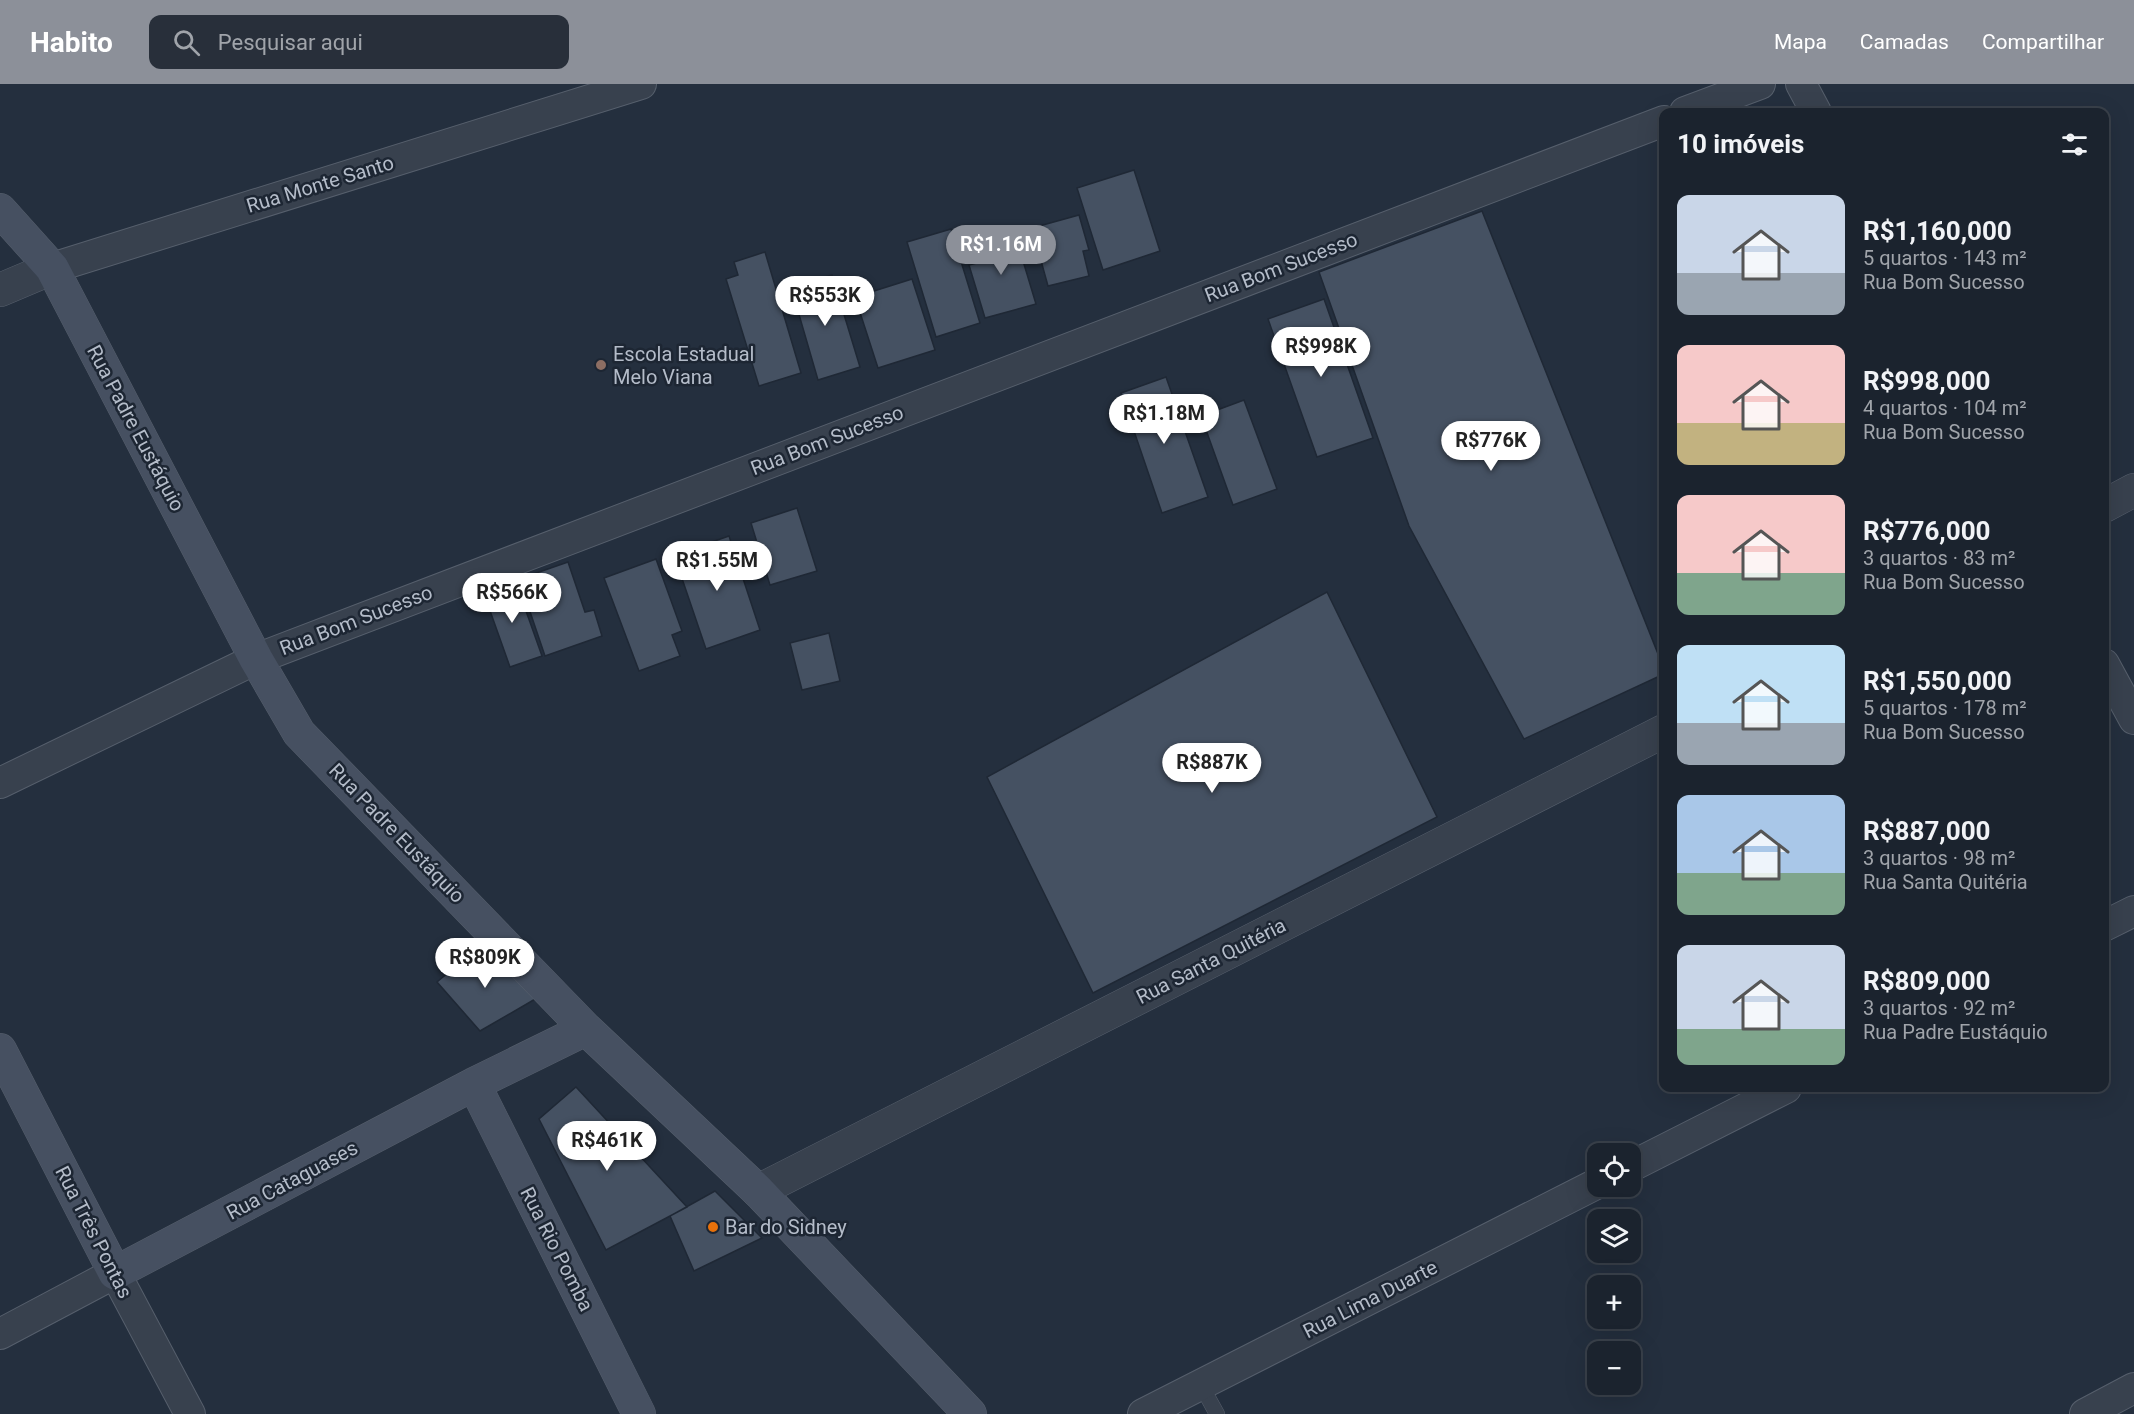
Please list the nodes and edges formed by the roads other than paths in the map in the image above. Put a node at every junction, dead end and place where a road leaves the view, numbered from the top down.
1 (641, 84) edge
2 (1760, 84) edge
3 (1802, 84) edge
4 (1696, 108) edge
5 (1814, 108) edge
6 (1659, 123) edge
7 (0, 210) edge
8 (52, 268) junction
9 (0, 290) edge
10 (2134, 490) edge
11 (2109, 503) edge
12 (256, 659) junction
13 (2109, 673) edge
14 (2134, 719) edge
15 (1659, 734) edge
16 (0, 783) edge
17 (2134, 911) edge
18 (2109, 924) edge
19 (586, 1029) junction
20 (0, 1050) edge
21 (474, 1084) junction
22 (1778, 1092) edge
23 (1641, 1161) edge
24 (1587, 1189) edge
25 (758, 1191) junction
26 (115, 1273) junction
27 (0, 1334) edge
28 (1201, 1384) junction
29 (2134, 1388) edge
30 (190, 1414) edge
31 (639, 1414) edge
32 (970, 1414) edge
33 (1143, 1414) edge
34 (1217, 1414) edge
35 (2085, 1414) edge

1 - 8 street, Rua Monte Santo
2 - 4 street
3 - 5 street
6 - 12 street, Rua Bom Sucesso
7 - 8 main road, Rua Padre Eustáquio
8 - 9 street, Rua Monte Santo
8 - 12 main road, Rua Padre Eustáquio
10 - 11 street
12 - 16 street, Rua Bom Sucesso
12 - 19 main road, Rua Padre Eustáquio
13 - 14 street
15 - 25 street, Rua Santa Quitéria
17 - 18 street
19 - 21 main road, Rua Cataguases
19 - 25 main road, Rua Padre Eustáquio
20 - 26 main road, Rua Três Pontas
21 - 26 main road, Rua Cataguases
21 - 31 main road, Rua Rio Pomba
22 - 23 street
24 - 28 street, Rua Lima Duarte
25 - 32 main road, Rua Padre Eustáquio
26 - 27 street, Rua Cataguases
26 - 30 street, Rua Três Pontas
28 - 33 street, Rua Lima Duarte
28 - 34 lane
29 - 35 street

